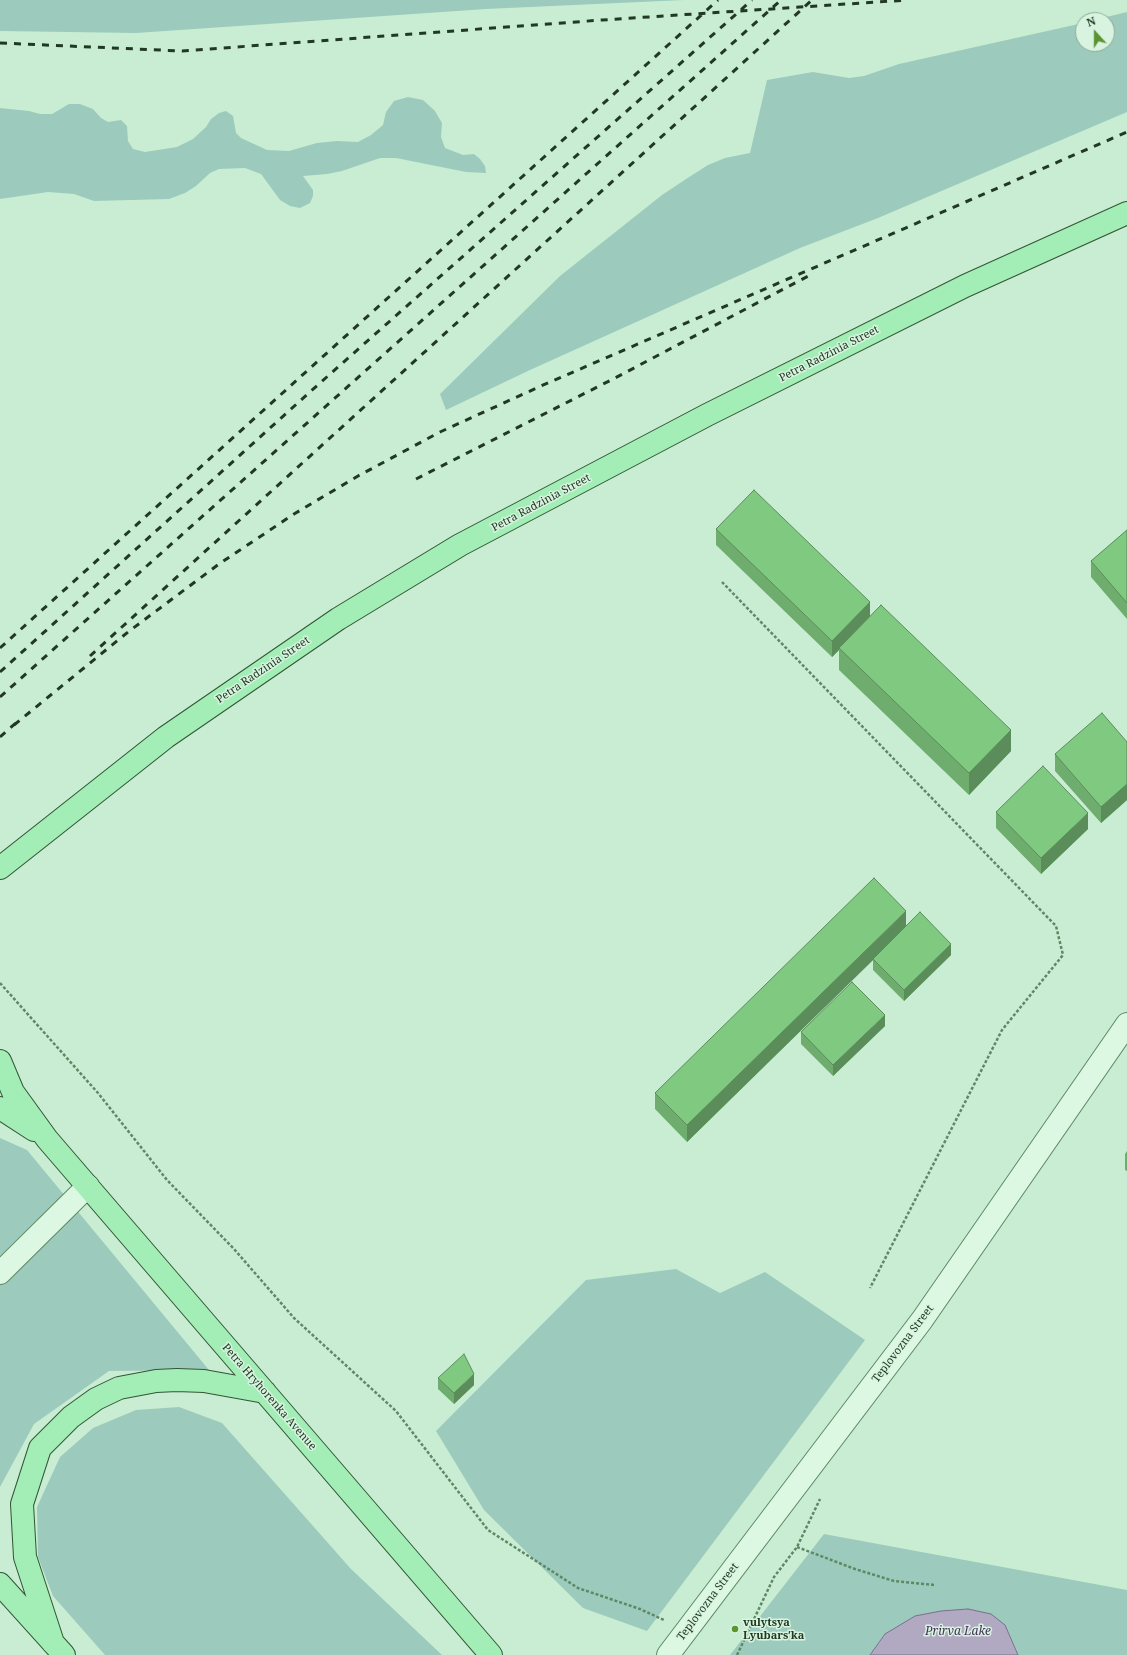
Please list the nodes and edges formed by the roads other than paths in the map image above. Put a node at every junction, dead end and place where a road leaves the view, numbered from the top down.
1 (1127, 213) edge
2 (0, 868) edge
3 (1127, 1024) edge
4 (0, 1061) edge
5 (0, 1108) edge
6 (46, 1139) junction
7 (88, 1186) junction
8 (0, 1273) edge
9 (265, 1392) junction
10 (0, 1584) edge
11 (58, 1649) edge
12 (491, 1655) edge
13 (668, 1655) edge

1 - 2 main road, Petra Radzinia Street
3 - 13 street, Teplovozna Street
4 - 6 main road, Petra Hryhorenka Avenue
5 - 6 main road, Petra Hryhorenka Avenue
6 - 7 main road, Petra Hryhorenka Avenue
7 - 8 street
7 - 9 main road, Petra Hryhorenka Avenue
9 - 11 main road
9 - 12 main road, Petra Hryhorenka Avenue
10 - 11 main road

